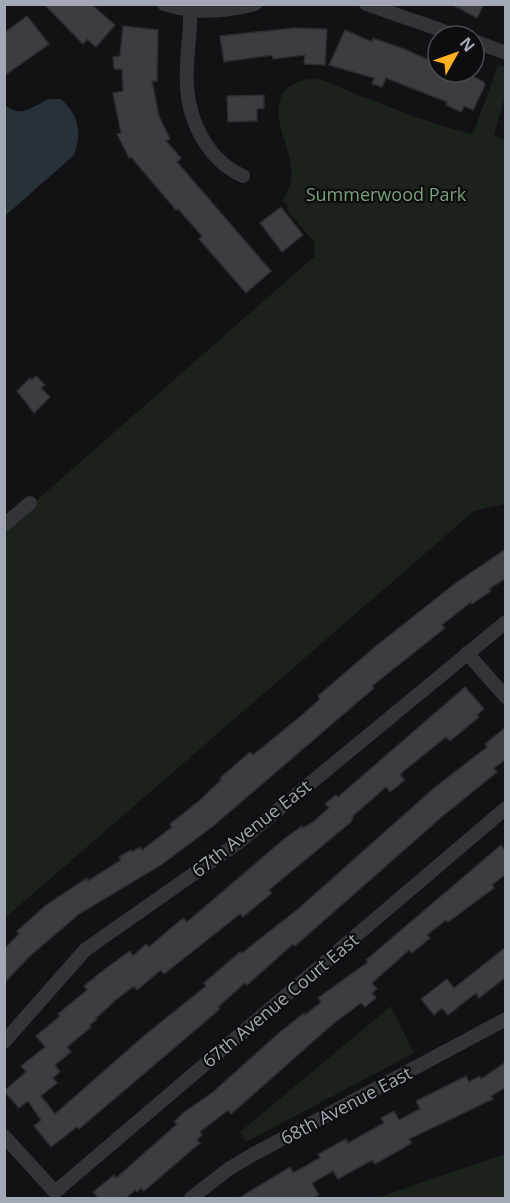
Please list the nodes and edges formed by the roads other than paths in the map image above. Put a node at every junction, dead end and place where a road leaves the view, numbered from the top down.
1 (164, 4) edge
2 (255, 4) edge
3 (366, 4) edge
4 (190, 11) junction
5 (426, 25) edge
6 (486, 46) edge
7 (505, 52) edge
8 (243, 176) dead end
9 (30, 503) dead end
10 (4, 525) edge
11 (506, 622) edge
12 (467, 653) junction
13 (506, 698) edge
14 (506, 808) edge
15 (506, 1019) edge
16 (4, 1042) edge
17 (4, 1136) edge
18 (191, 1198) edge

1 - 4 street
2 - 4 street
3 - 5 street
4 - 8 street
6 - 7 street
9 - 10 street
11 - 12 street, 67th Avenue East
12 - 13 street
12 - 16 street, 67th Avenue East
14 - 17 street, 67th Avenue Court East
15 - 18 street, 68th Avenue East

